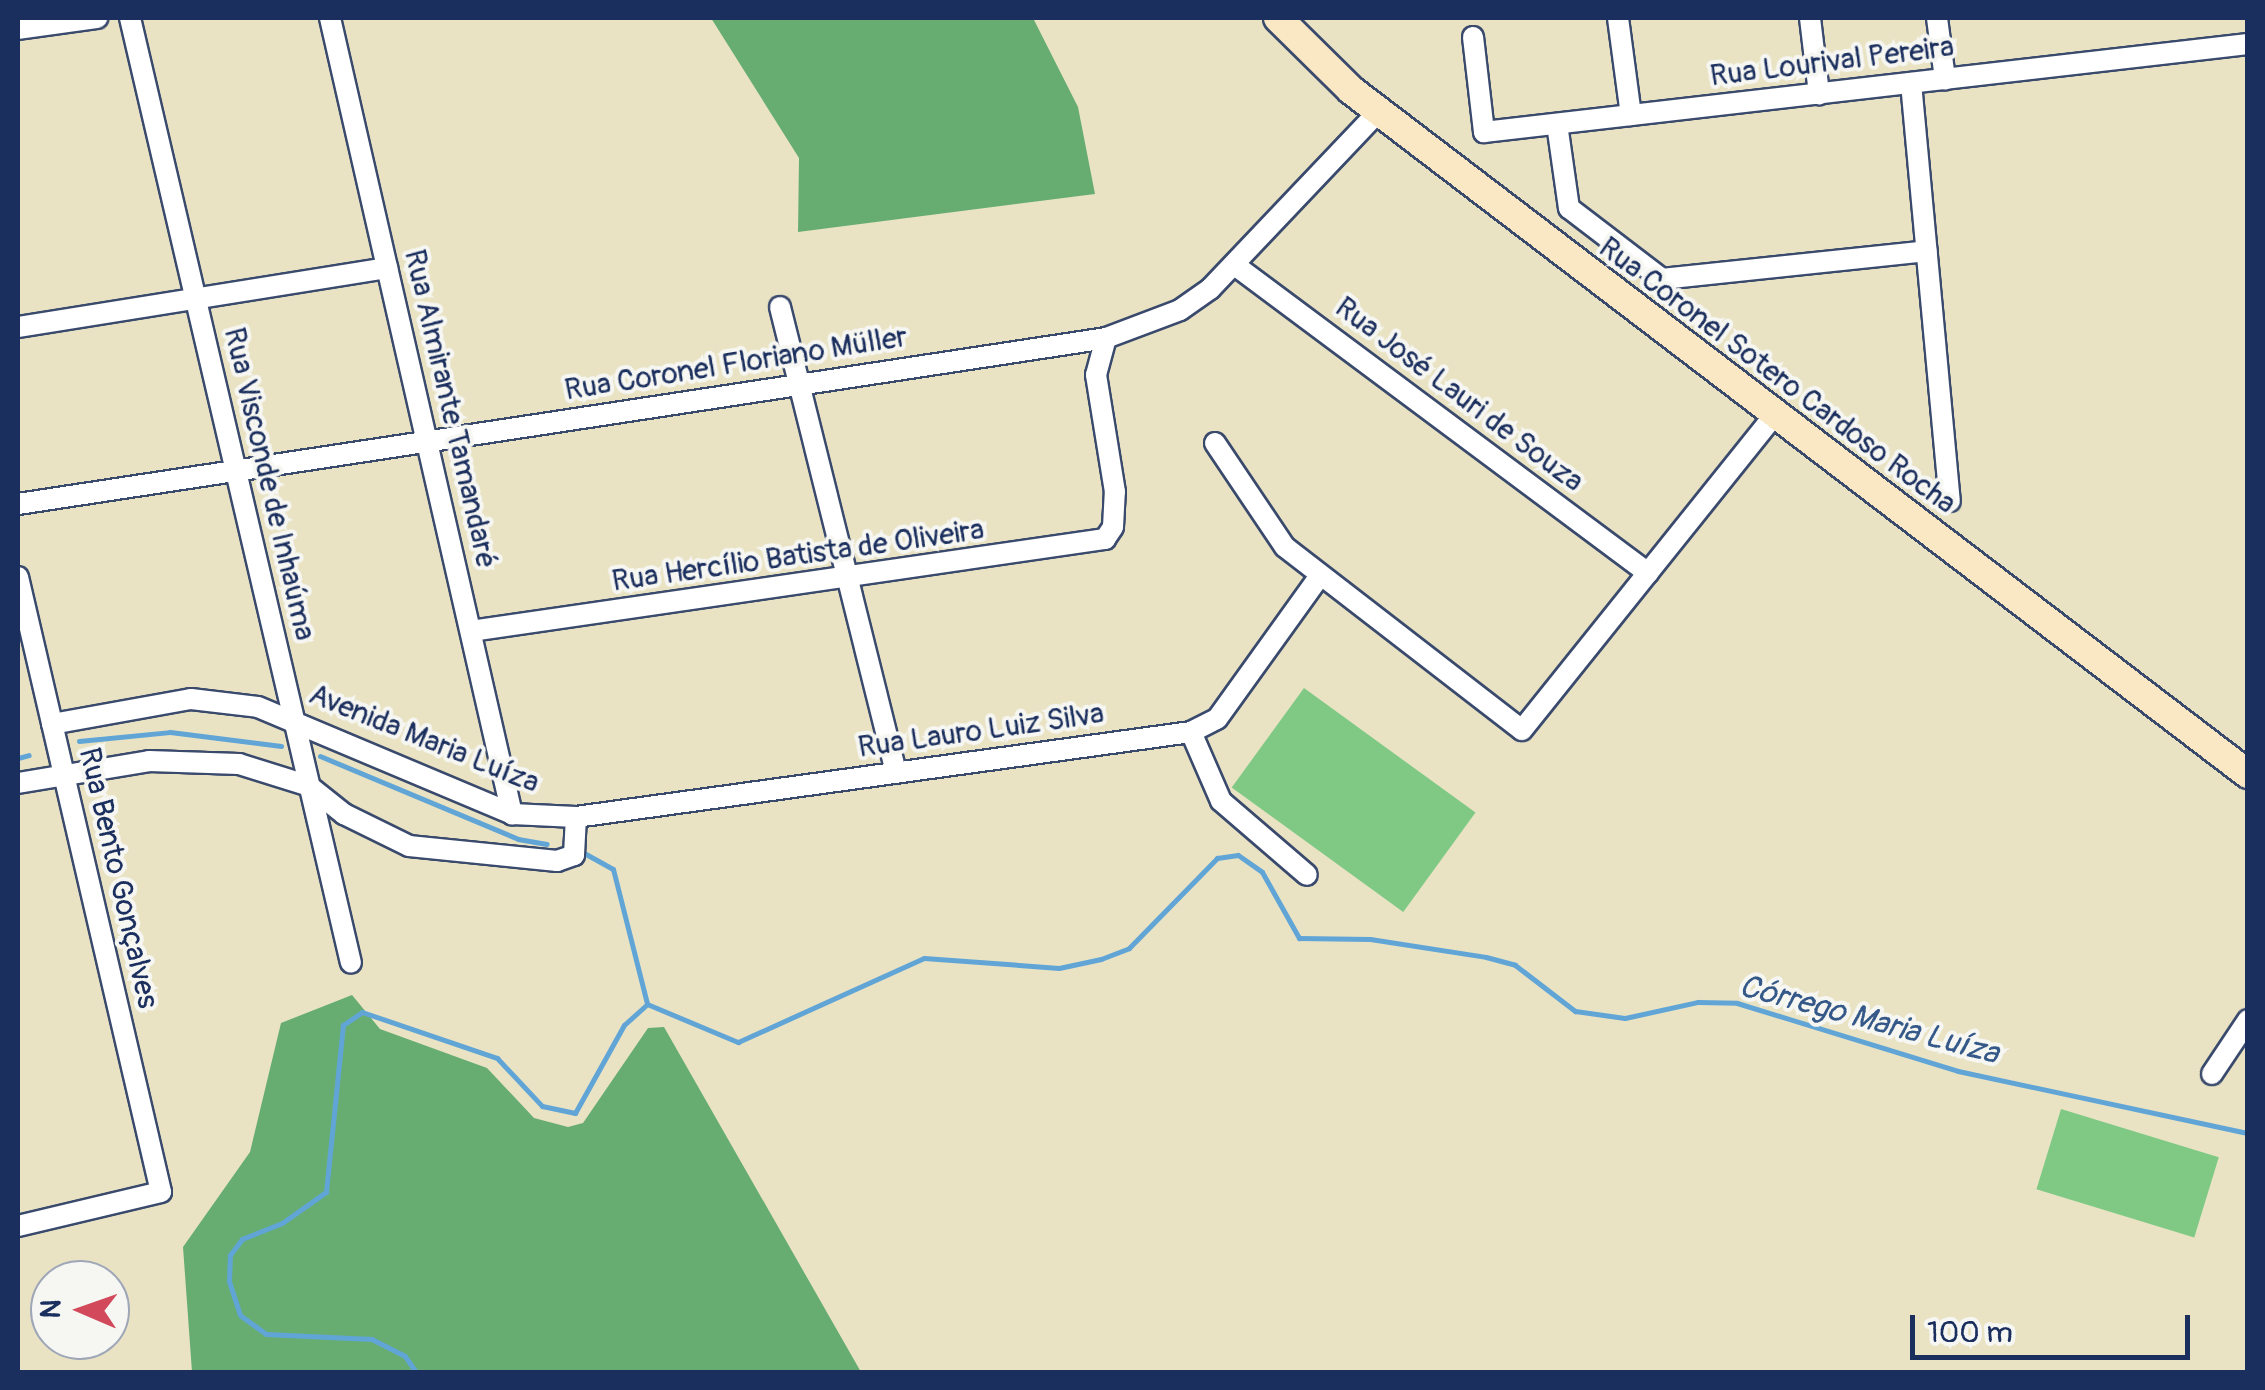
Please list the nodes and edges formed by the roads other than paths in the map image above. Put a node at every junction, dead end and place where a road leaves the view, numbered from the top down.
1 (97, 18) edge
2 (130, 18) edge
3 (330, 18) edge
4 (1618, 18) edge
5 (1810, 18) edge
6 (1937, 18) edge
7 (1286, 23) edge
8 (18, 29) edge
9 (1473, 37) dead end
10 (2248, 44) edge
11 (1945, 79) junction
12 (1911, 83) junction
13 (1819, 94) junction
14 (1379, 111) junction
15 (1631, 115) junction
16 (1557, 124) junction
17 (1927, 252) junction
18 (1236, 266) junction
19 (387, 268) junction
20 (195, 299) junction
21 (780, 307) dead end
22 (18, 327) edge
23 (1106, 338) junction
24 (800, 385) junction
25 (1774, 416) junction
26 (427, 442) junction
27 (1214, 443) dead end
28 (236, 471) junction
29 (1950, 501) dead end
30 (18, 504) edge
31 (1648, 573) junction
32 (18, 577) edge
33 (1319, 577) junction
34 (848, 579) junction
35 (470, 631) junction
36 (293, 717) junction
37 (52, 724) junction
38 (1192, 732) junction
39 (63, 772) junction
40 (896, 773) junction
41 (2248, 774) edge
42 (18, 782) edge
43 (309, 786) junction
44 (512, 814) junction
45 (576, 818) junction
46 (1306, 875) dead end
47 (350, 964) dead end
48 (2248, 1020) edge
49 (2212, 1074) dead end
50 (18, 1226) edge

1 - 8 street
2 - 20 street, Rua Visconde de Inhaúma
3 - 19 street, Rua Almirante Tamandaré
4 - 15 street
5 - 13 street
6 - 11 street
7 - 14 street, Rua Coronel Sotero Cardoso Rocha
9 - 16 street, Rua Lourival Pereira
10 - 11 street, Rua Lourival Pereira
11 - 12 street, Rua Lourival Pereira
12 - 13 street, Rua Lourival Pereira
12 - 17 street
13 - 15 street, Rua Lourival Pereira
14 - 18 street, Rua Coronel Floriano Müller
14 - 25 street, Rua Coronel Sotero Cardoso Rocha
15 - 16 street, Rua Lourival Pereira
16 - 17 street
17 - 29 street
18 - 23 street, Rua Coronel Floriano Müller
18 - 31 street, Rua José Lauri de Souza
19 - 20 street
19 - 26 street, Rua Almirante Tamandaré
20 - 22 street
20 - 28 street, Rua Visconde de Inhaúma
21 - 24 street
23 - 24 street, Rua Coronel Floriano Müller
23 - 34 street, Rua Hercílio Batista de Oliveira
24 - 26 street, Rua Coronel Floriano Müller
24 - 34 street
25 - 31 street
25 - 41 street, Rua Coronel Sotero Cardoso Rocha
26 - 28 street, Rua Coronel Floriano Müller
26 - 35 street, Rua Almirante Tamandaré
27 - 33 street
28 - 30 street, Rua Coronel Floriano Müller
28 - 36 street, Rua Visconde de Inhaúma
31 - 33 street
32 - 37 street, Rua Bento Gonçalves
33 - 38 street
34 - 35 street, Rua Hercílio Batista de Oliveira
34 - 40 street
35 - 44 street, Rua Almirante Tamandaré
36 - 37 street, Avenida Maria Luíza
36 - 43 street, Rua Visconde de Inhaúma
36 - 44 street, Avenida Maria Luíza
37 - 39 street, Rua Bento Gonçalves
38 - 40 street, Rua Lauro Luiz Silva
38 - 46 street
39 - 42 street
39 - 43 street
39 - 50 street, Rua Bento Gonçalves
40 - 45 street, Rua Lauro Luiz Silva
43 - 45 street
43 - 47 street, Rua Visconde de Inhaúma
44 - 45 street, Avenida Maria Luíza
48 - 49 street

